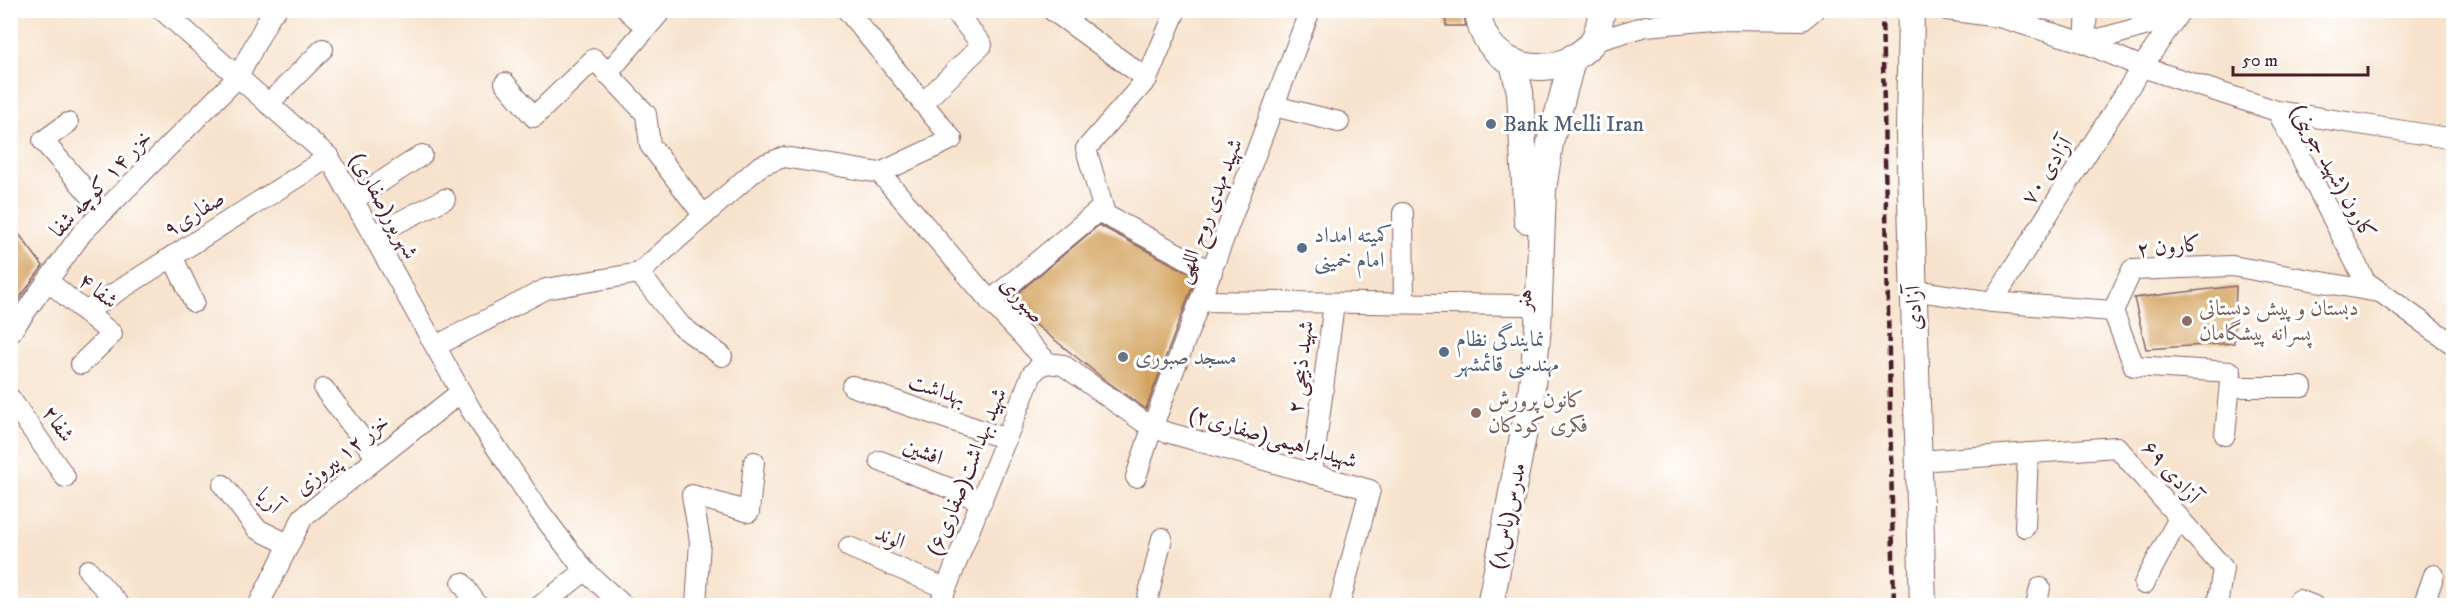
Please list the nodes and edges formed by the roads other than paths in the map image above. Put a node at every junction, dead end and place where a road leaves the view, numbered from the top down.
1 (162, 10) edge
2 (276, 10) edge
3 (627, 10) edge
4 (662, 10) edge
5 (847, 10) edge
6 (954, 10) edge
7 (1052, 10) edge
8 (1176, 10) edge
9 (1310, 10) edge
10 (1478, 10) edge
11 (1602, 10) edge
12 (1673, 10) edge
13 (1814, 10) edge
14 (1911, 10) edge
15 (1947, 10) edge
16 (2086, 10) edge
17 (2179, 14) edge
18 (1724, 19) junction
19 (647, 28) junction
20 (2085, 44) junction
21 (323, 50) dead end
22 (1583, 50) junction
23 (1513, 63) junction
24 (2142, 67) junction
25 (608, 74) junction
26 (238, 77) junction
27 (1147, 79) junction
28 (505, 83) dead end
29 (923, 103) junction
30 (268, 104) junction
31 (1275, 106) junction
32 (2277, 111) junction
33 (1339, 122) dead end
34 (68, 123) dead end
35 (2454, 139) edge
36 (422, 154) dead end
37 (329, 157) junction
38 (880, 173) junction
39 (445, 199) dead end
40 (353, 200) junction
41 (104, 211) junction
42 (1403, 213) dead end
43 (1105, 214) junction
44 (704, 216) junction
45 (373, 235) junction
46 (172, 256) junction
47 (1212, 272) junction
48 (639, 273) junction
49 (48, 281) junction
50 (1913, 290) junction
51 (2381, 292) junction
52 (990, 301) junction
53 (194, 302) dead end
54 (1200, 302) junction
55 (1992, 302) junction
56 (1334, 303) junction
57 (1404, 303) junction
58 (1526, 306) junction
59 (16, 310) edge
60 (2113, 311) junction
61 (85, 312) junction
62 (10, 333) edge
63 (2453, 345) edge
64 (436, 346) junction
65 (722, 356) dead end
66 (81, 363) dead end
67 (1048, 363) junction
68 (852, 386) dead end
69 (2229, 387) junction
70 (2302, 387) dead end
71 (324, 389) dead end
72 (461, 392) junction
73 (10, 398) edge
74 (1152, 428) junction
75 (2225, 435) dead end
76 (1006, 440) junction
77 (2028, 453) junction
78 (377, 458) junction
79 (880, 461) dead end
80 (1919, 461) junction
81 (754, 462) dead end
82 (1312, 474) junction
83 (65, 477) dead end
84 (1136, 477) dead end
85 (223, 485) dead end
86 (982, 501) junction
87 (2179, 518) junction
88 (2025, 527) dead end
89 (1162, 538) dead end
90 (288, 544) junction
91 (849, 547) dead end
92 (88, 570) dead end
93 (585, 571) junction
94 (2434, 575) dead end
95 (462, 583) dead end
96 (2144, 584) dead end
97 (942, 597) edge
98 (120, 606) edge
99 (258, 606) edge
100 (478, 606) edge
101 (540, 606) edge
102 (624, 606) edge
103 (696, 606) edge
104 (1146, 606) edge
105 (1339, 606) edge
106 (1476, 606) edge
107 (1490, 606) edge
108 (1923, 606) edge
109 (2217, 606) edge
110 (2423, 606) edge

1 - 26 street, شهریور(صفاری)
2 - 26 street, خزر ۱۴ کوچه شفا
3 - 19 street
4 - 19 street
5 - 29 street
6 - 29 street
7 - 27 street
8 - 27 street
9 - 31 street, شهید مهدی روح اللهی
10 - 23 main road
11 - 22 main road
12 - 18 street
13 - 18 street
14 - 50 main road, آزادی
15 - 20 street, کارون (شهید جوینی)
16 - 20 street
17 - 20 street
17 - 24 street, آزادی ۷۰
18 - 22 street
19 - 25 street
20 - 24 street, کارون (شهید جوینی)
21 - 30 street
22 - 23 main road
22 - 107 main road, مدرس(یاس۸)
23 - 58 main road, هنر
24 - 32 street, کارون (شهید جوینی)
24 - 55 street, آزادی ۷۰
25 - 28 street
25 - 44 street
26 - 30 street, شهریور(صفاری)
26 - 41 street, خزر ۱۴ کوچه شفا
27 - 43 street
29 - 38 street
30 - 37 street, شهریور(صفاری)
31 - 33 street
31 - 47 street, شهید مهدی روح اللهی
32 - 35 street
32 - 51 street, کارون (شهید جوینی)
34 - 41 street
36 - 40 street
37 - 40 street, شهریور(صفاری)
37 - 46 street, صفاری۹
38 - 44 street
38 - 52 street, صبوری
39 - 45 street
40 - 45 street, شهریور(صفاری)
41 - 49 street, خزر ۱۴ کوچه شفا
42 - 57 street
43 - 47 street
43 - 52 street
44 - 48 street
45 - 64 street, شهریور(صفاری)
46 - 53 street
46 - 61 street, صفاری۹
47 - 54 street, شهید مهدی روح اللهی
48 - 64 street
48 - 65 street
49 - 59 street, خزر ۱۴ کوچه شفا
49 - 61 street, شفا ۴
50 - 55 street
50 - 80 main road, آزادی
51 - 60 street, کارون ۲
51 - 63 street, کارون (شهید جوینی)
52 - 67 street, صبوری
54 - 56 street
54 - 74 street, شهید مهدی روح اللهی
55 - 60 street
56 - 57 street
56 - 82 street, شهید ذبیحی ۲
57 - 58 street
58 - 106 main road, هنر
59 - 62 street, خزر ۱۴ کوچه شفا
60 - 69 street
61 - 66 street, شفا ۴
64 - 72 street, شهریور(صفاری)
67 - 74 street, صبوری
67 - 76 street, شهید بهداشت(صفاری۶)
68 - 76 street, بهداشت
69 - 70 street
69 - 75 street
71 - 78 street
72 - 78 street, خزر ۱۲ پیروزی
72 - 93 street, شهریور(صفاری)
73 - 83 street, شفا۲
74 - 82 street, شهیدابراهیمی(صفاری۲)
74 - 84 street, شهید مهدی روح اللهی
76 - 86 street, شهید بهداشت(صفاری۶)
77 - 80 street, آزادی ۶۹
77 - 87 street, آزادی ۶۹
77 - 88 street
78 - 90 street, خزر ۱۲ پیروزی
79 - 86 street, افشین
80 - 108 main road, آزادی
81 - 103 street
82 - 105 street, شهیدابراهیمی(صفاری۲)
85 - 90 street, آریا
86 - 97 street, شهید بهداشت(صفاری۶)
87 - 96 street
87 - 109 street, آزادی ۶۹
89 - 104 street
90 - 99 street, خزر ۱۲ پیروزی
91 - 97 street, الوند
92 - 98 street
93 - 101 street
93 - 102 street, شهریور(صفاری)
94 - 110 street
95 - 100 street

